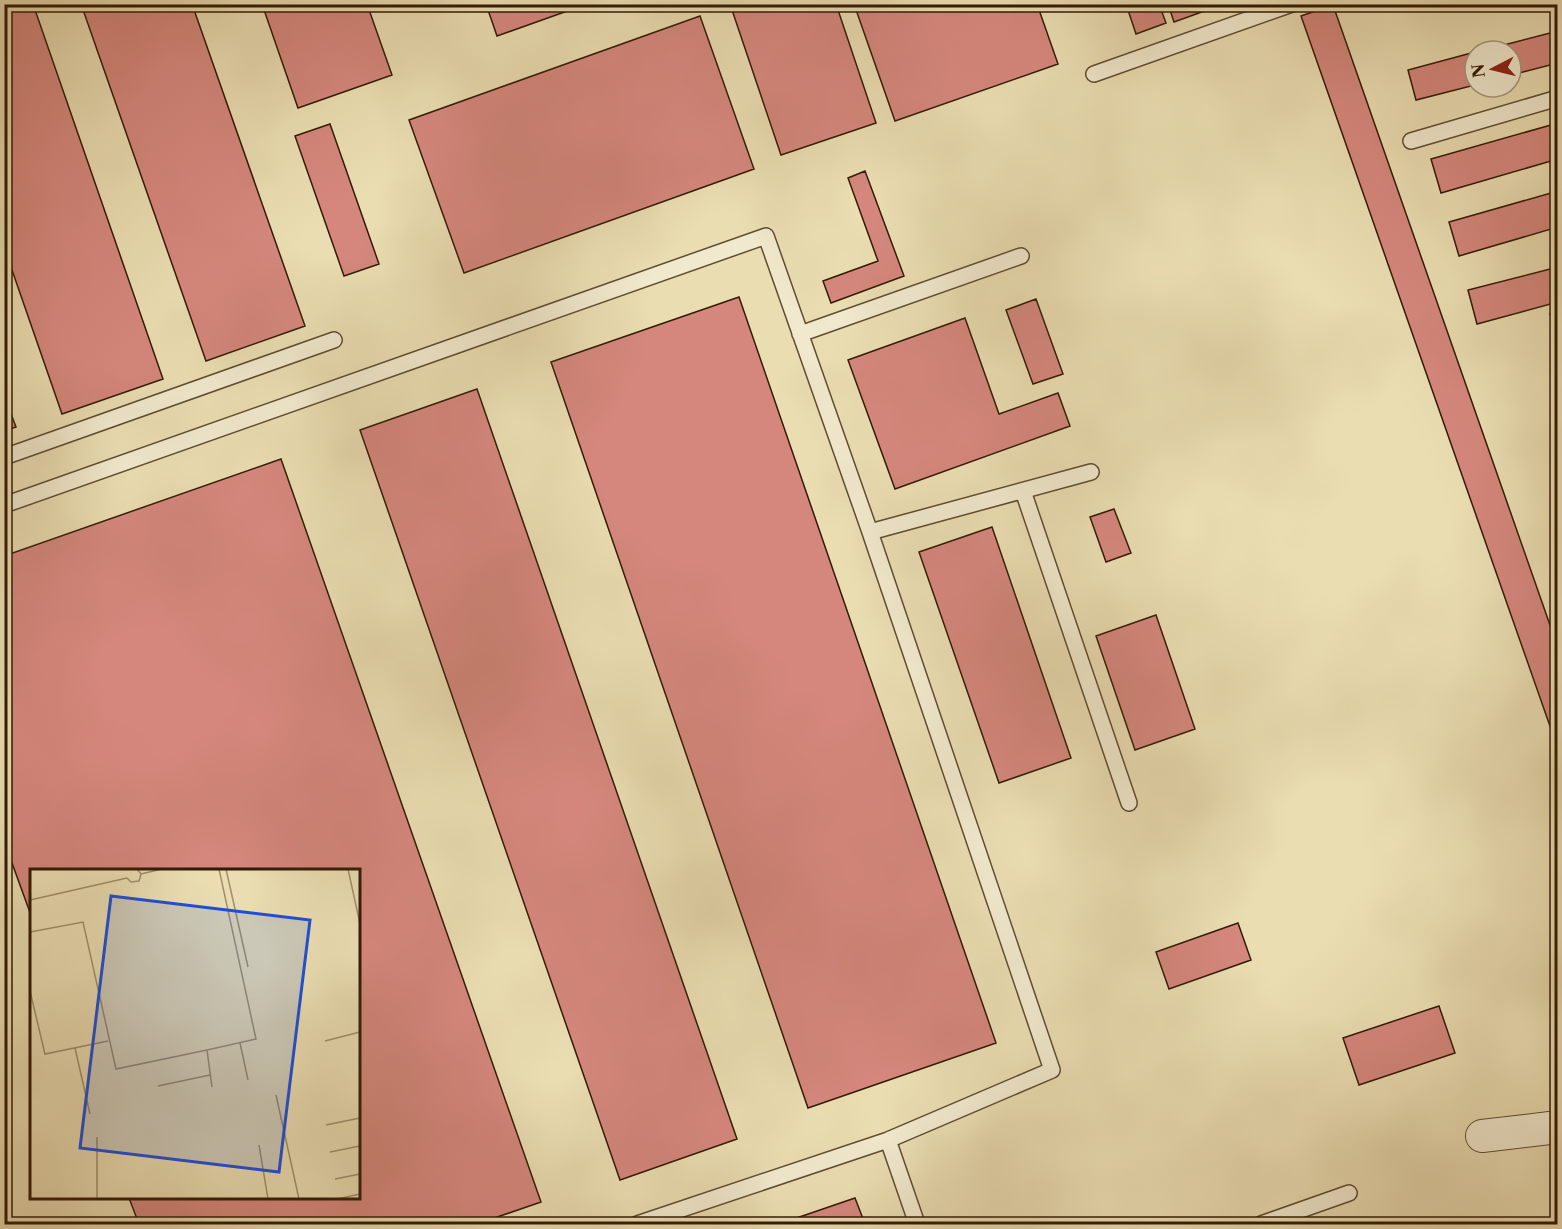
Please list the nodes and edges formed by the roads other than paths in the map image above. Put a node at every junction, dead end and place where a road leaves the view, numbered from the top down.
1 (1292, 4) edge
2 (1094, 74) dead end
3 (1557, 98) edge
4 (1411, 141) dead end
5 (1021, 256) dead end
6 (800, 334) junction
7 (334, 340) dead end
8 (4, 457) edge
9 (1091, 472) dead end
10 (1023, 490) junction
11 (4, 505) edge
12 (870, 532) junction
13 (1129, 803) dead end
14 (1557, 1127) edge
15 (1482, 1136) dead end
16 (888, 1140) junction
17 (1349, 1193) dead end
18 (637, 1224) edge
19 (917, 1224) edge
20 (1261, 1224) edge

1 - 2 lane
3 - 4 lane
5 - 6 lane
6 - 11 lane
6 - 12 lane
7 - 8 lane
9 - 10 lane
10 - 12 lane
10 - 13 lane
12 - 16 lane
14 - 15 street
16 - 18 lane
16 - 19 lane
17 - 20 lane

